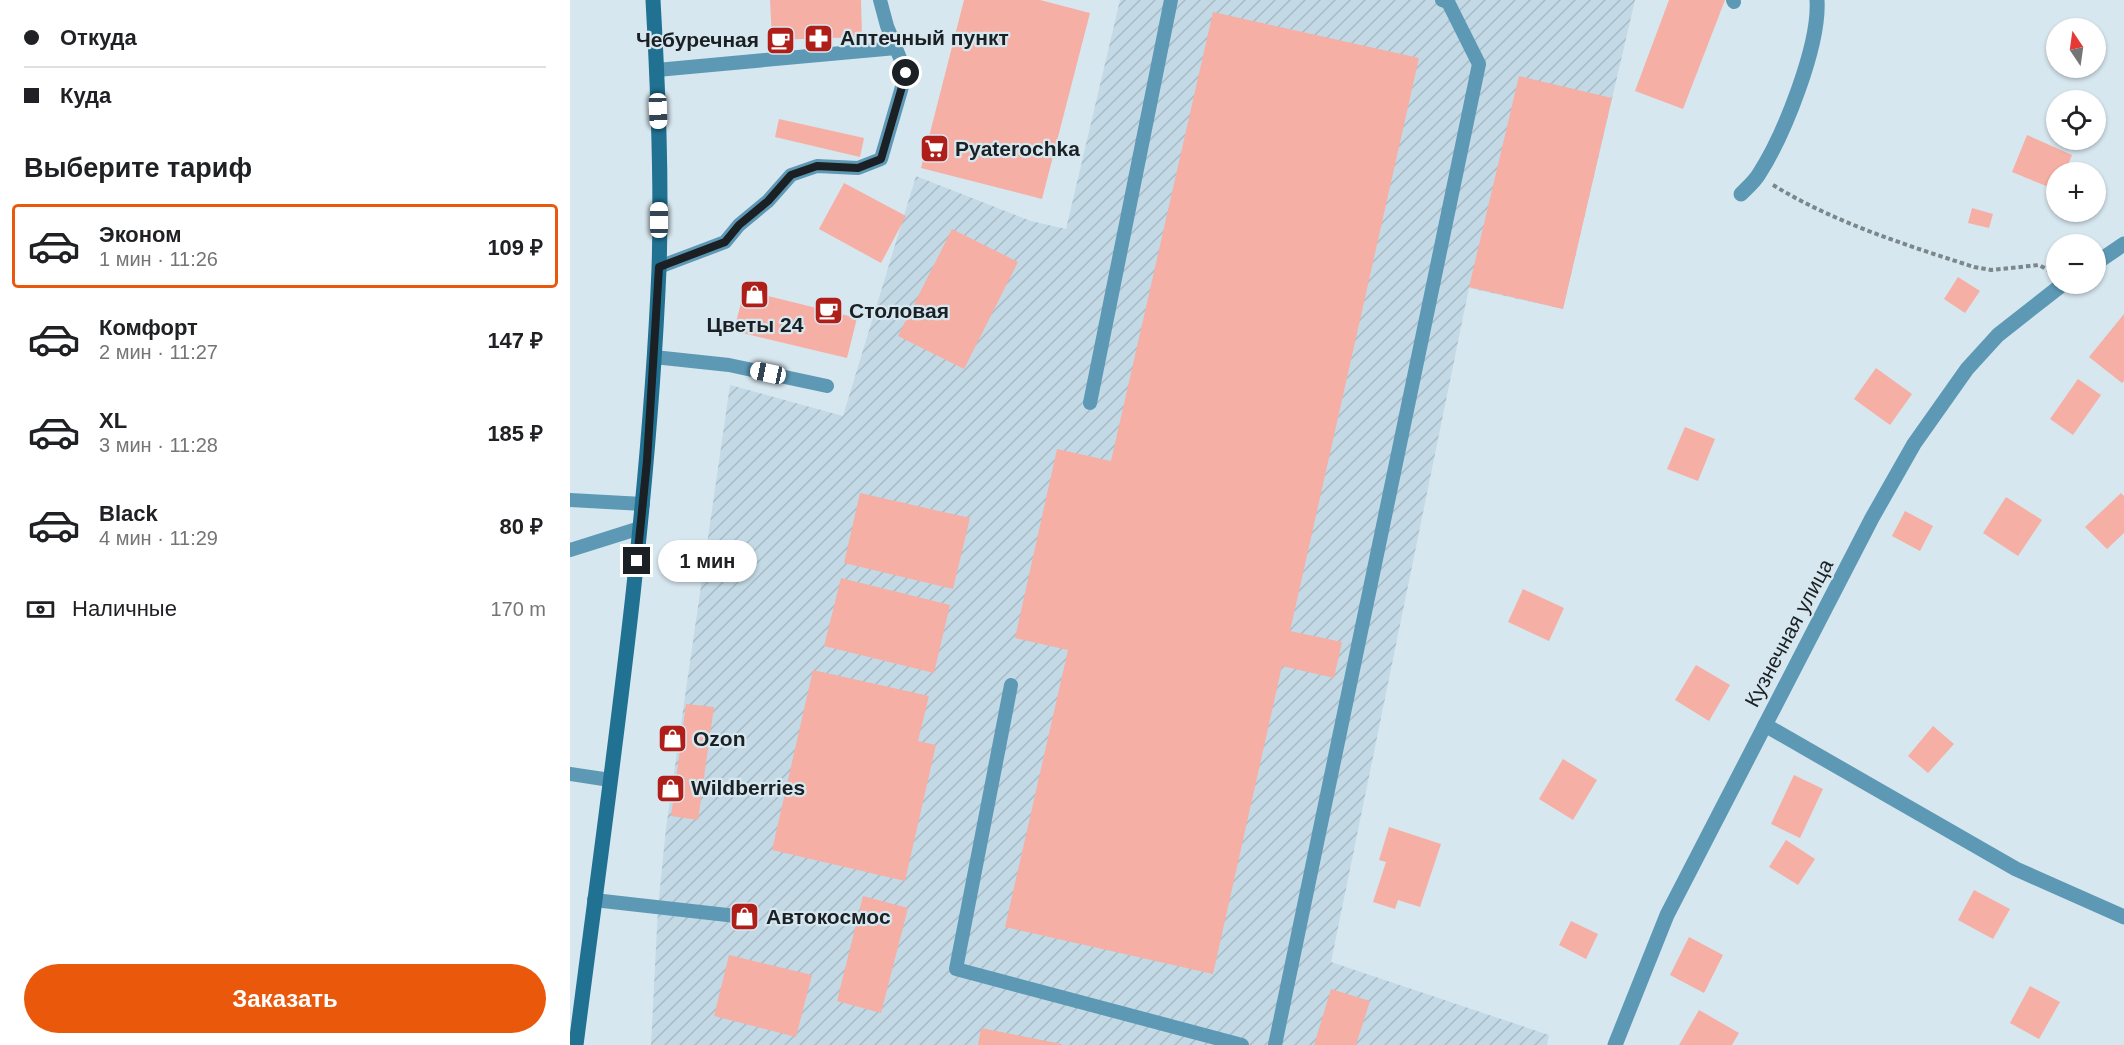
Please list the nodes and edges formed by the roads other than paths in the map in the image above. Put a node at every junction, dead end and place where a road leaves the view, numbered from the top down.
1 (653, 0) edge
2 (880, 0) edge
3 (1171, 0) edge
4 (1442, 0) edge
5 (1817, 0) edge
6 (896, 48) junction
7 (657, 70) junction
8 (1741, 194) dead end
9 (2124, 244) edge
10 (2106, 256) edge
11 (659, 267) junction
12 (2046, 289) edge
13 (654, 357) junction
14 (826, 386) dead end
15 (1090, 403) dead end
16 (570, 500) edge
17 (643, 504) junction
18 (640, 528) junction
19 (570, 550) edge
20 (1011, 684) dead end
21 (1765, 725) junction
22 (570, 774) edge
23 (610, 780) junction
24 (594, 900) junction
25 (745, 917) dead end
26 (2124, 917) edge
27 (576, 1045) edge
28 (1242, 1045) edge
29 (1275, 1045) edge
30 (1615, 1045) edge

1 - 7 main road
2 - 6 lane
3 - 15 lane
4 - 29 lane
5 - 8 street
6 - 7 lane
6 - 11 lane
7 - 11 main road
9 - 10 street
11 - 13 main road
12 - 21 street, Кузнечная улица
13 - 14 lane
13 - 17 main road
16 - 17 lane
17 - 18 main road
18 - 19 lane
18 - 23 main road
20 - 28 lane
21 - 26 street
21 - 30 street, Кузнечная улица
22 - 23 lane
23 - 24 main road
24 - 25 lane
24 - 27 main road

